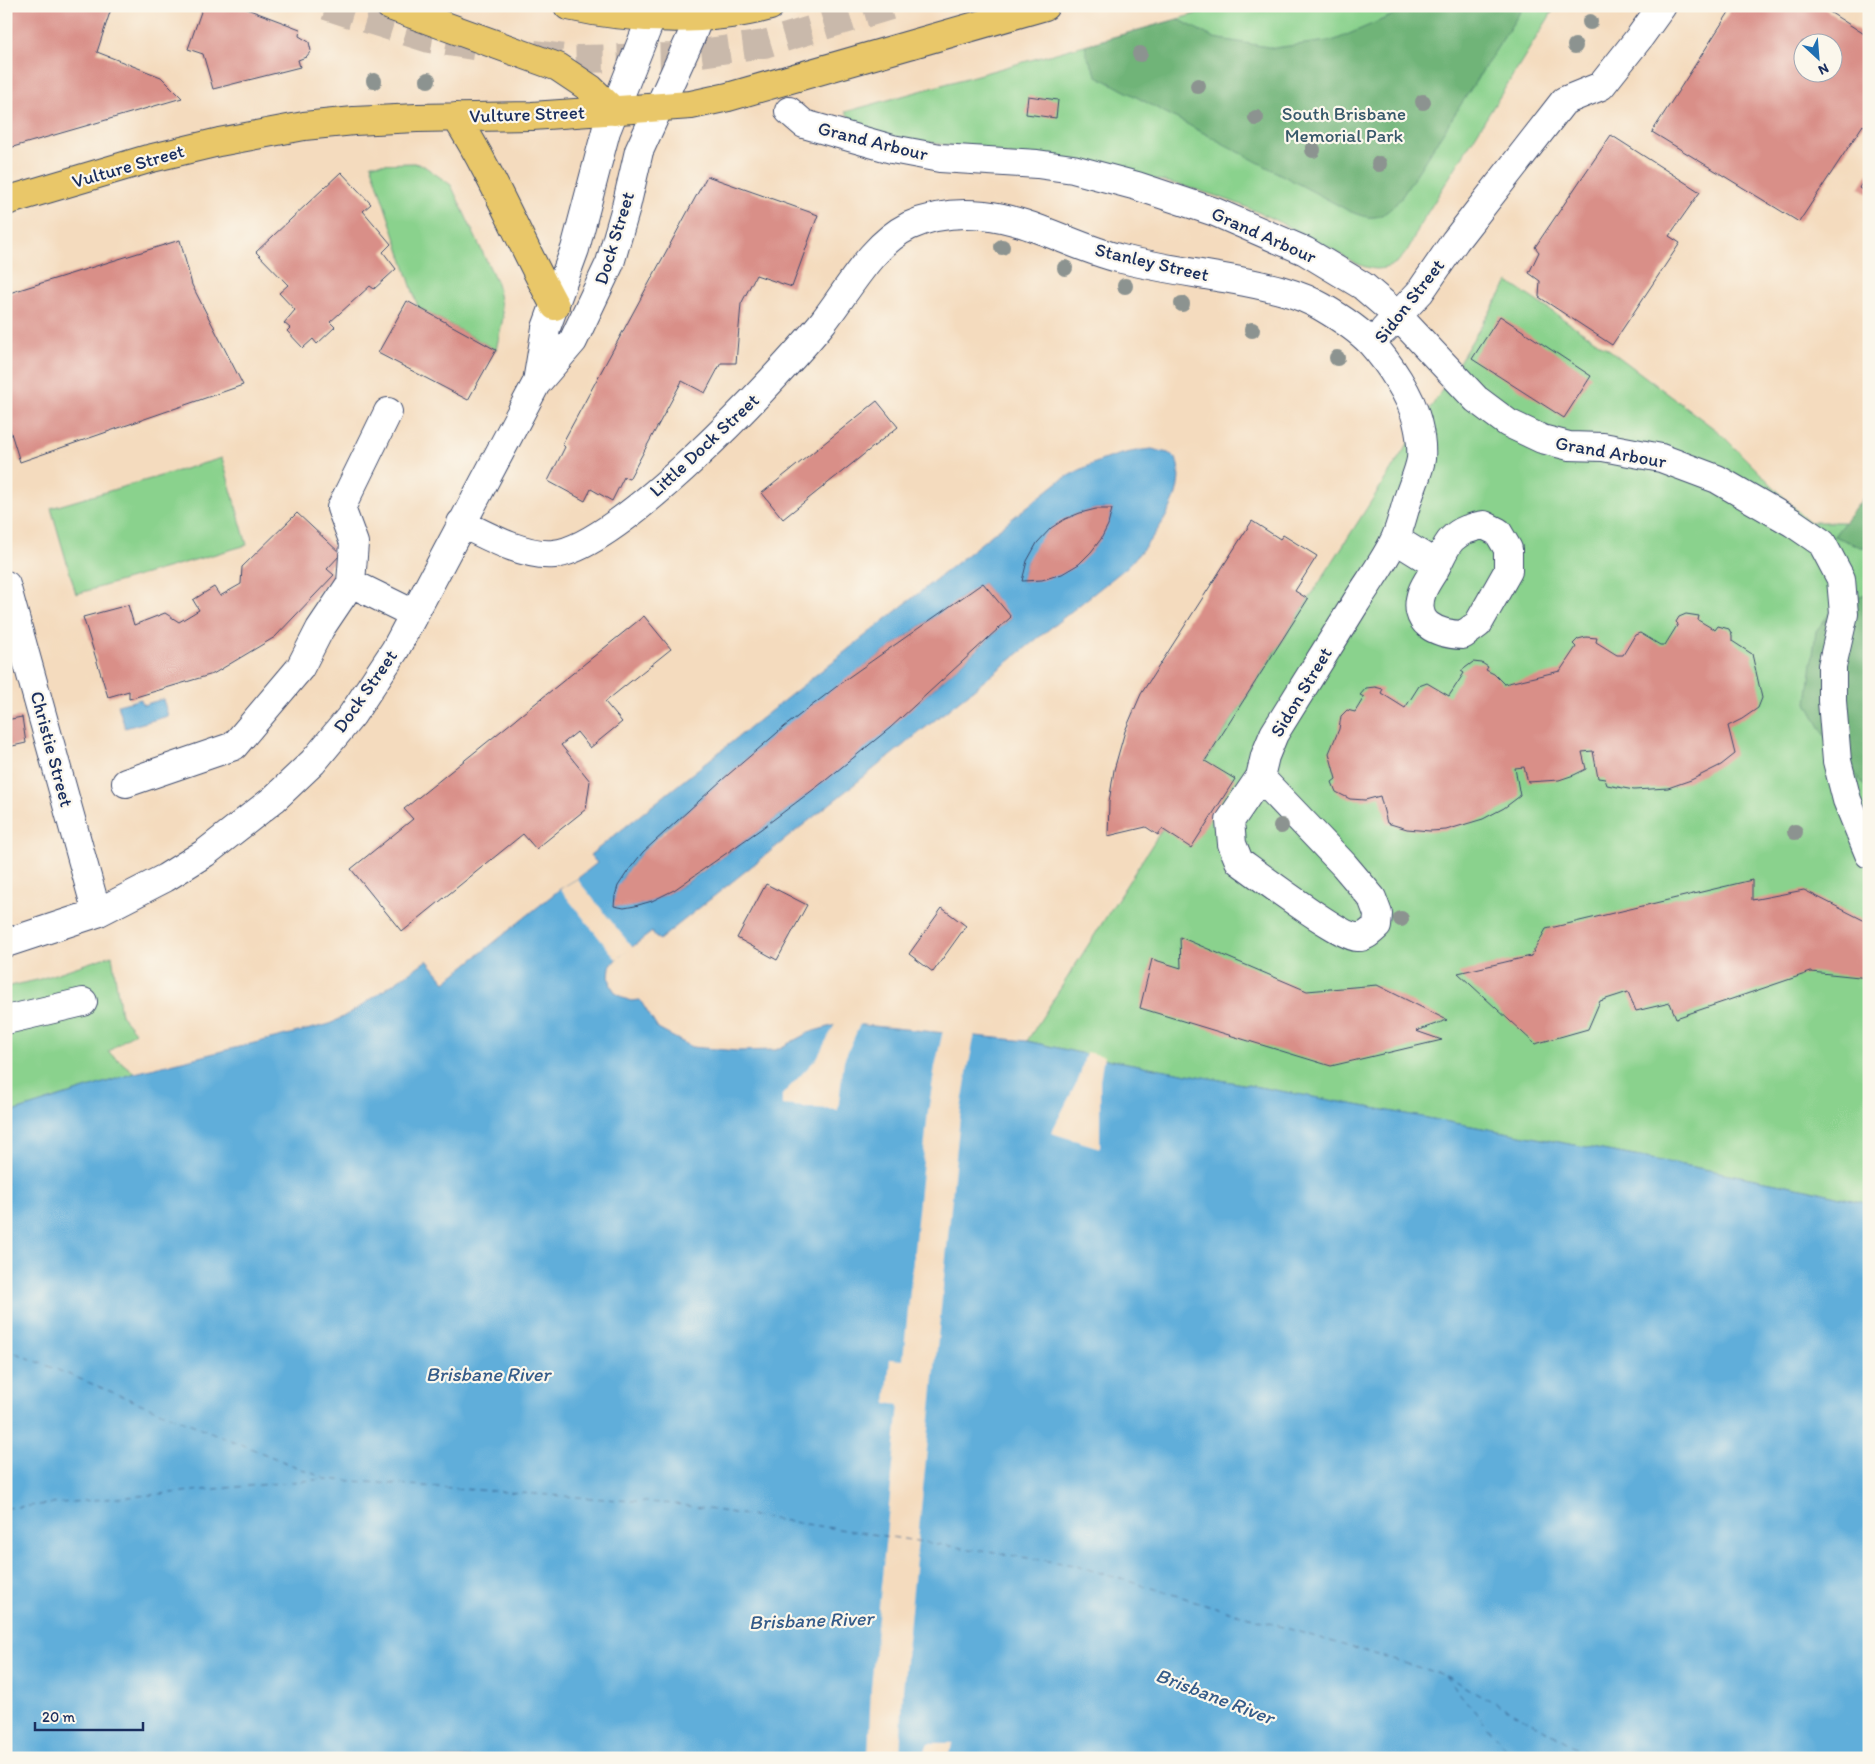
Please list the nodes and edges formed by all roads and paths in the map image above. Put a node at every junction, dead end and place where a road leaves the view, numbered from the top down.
1 (390, 6) edge
2 (568, 6) edge
3 (770, 6) edge
4 (1045, 6) edge
5 (1662, 6) edge
6 (702, 11) edge
7 (654, 12) edge
8 (658, 108) junction
9 (614, 111) junction
10 (789, 111) dead end
11 (456, 117) junction
12 (6, 202) edge
13 (896, 233) joint
14 (555, 306) junction
15 (1398, 316) junction
16 (1370, 342) junction
17 (536, 384) junction
18 (388, 412) dead end
19 (461, 523) junction
20 (1394, 539) junction
21 (1437, 565) dead end
22 (351, 583) junction
23 (6, 585) edge
24 (414, 614) junction
25 (1260, 777) junction
26 (126, 783) dead end
27 (1869, 854) edge
28 (97, 912) junction
29 (6, 943) edge
30 (82, 1002) dead end
31 (6, 1020) edge

1 - 9 main road
2 - 7 main road
3 - 6 main road
4 - 8 main road, Vulture Street
5 - 15 street, Sidon Street
6 - 7 main road
6 - 8 street, Dock Street
7 - 9 street, Dock Street
8 - 9 main road, Vulture Street
8 - 17 street, Dock Street
9 - 11 main road, Vulture Street
9 - 14 street, Dock Street
10 - 15 street, Grand Arbour
11 - 12 main road, Vulture Street
11 - 14 main road
13 - 16 street, Stanley Street
13 - 19 street, Little Dock Street
14 - 17 street, Dock Street
15 - 16 street, Sidon Street
15 - 27 street, Grand Arbour
16 - 20 street, Sidon Street
17 - 19 street, Dock Street
18 - 22 street
19 - 24 street, Dock Street
20 - 21 street
20 - 25 street, Sidon Street
22 - 24 street
22 - 26 street
23 - 28 street, Christie Street
24 - 28 street, Dock Street
25 - 25 street, Sidon Street
28 - 29 street, Dock Street
30 - 31 street

